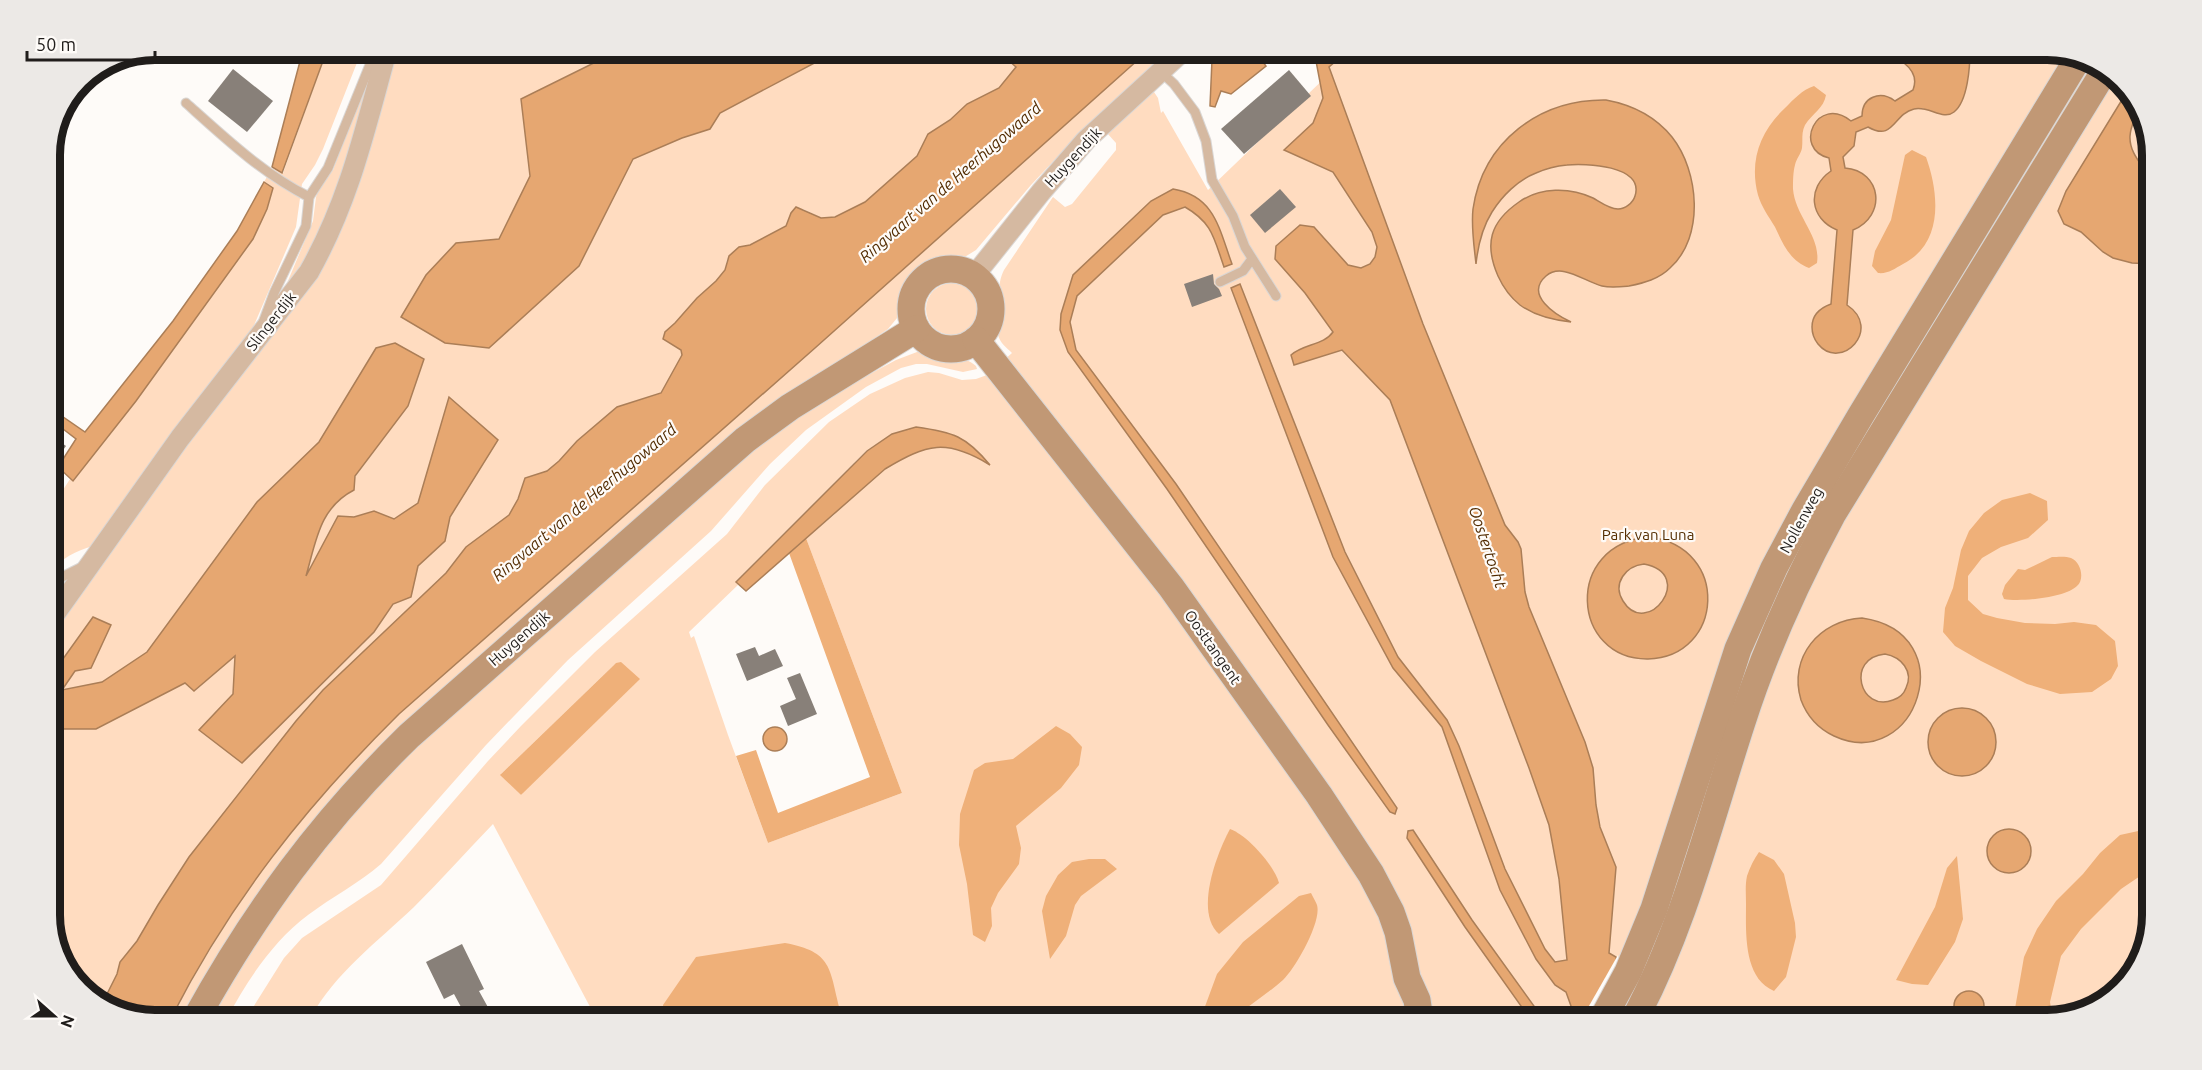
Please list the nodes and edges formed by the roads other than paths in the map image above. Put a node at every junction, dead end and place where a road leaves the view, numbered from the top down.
1 (371, 60) edge
2 (384, 60) edge
3 (1173, 60) edge
4 (2074, 64) edge
5 (1160, 71) junction
6 (2100, 77) edge
7 (186, 103) dead end
8 (309, 197) junction
9 (1252, 259) junction
10 (974, 276) junction
11 (1220, 282) dead end
12 (1276, 296) dead end
13 (916, 329) junction
14 (258, 337) junction
15 (976, 340) junction
16 (92, 561) junction
17 (60, 578) edge
18 (60, 607) edge
19 (1407, 978) junction
20 (201, 1010) edge
21 (1406, 1010) edge
22 (1418, 1010) edge
23 (1607, 1010) edge
24 (1639, 1010) edge

1 - 8 lane
2 - 14 street, Slingerdijk
3 - 5 street, Huygendijk
4 - 23 main road, Nollenweg
5 - 9 lane
5 - 10 street, Huygendijk
6 - 24 main road, Nollenweg
7 - 8 lane
8 - 14 lane
9 - 11 lane
9 - 12 lane
10 - 13 main road
10 - 15 main road
13 - 15 main road
13 - 20 main road, Huygendijk
14 - 16 street, Slingerdijk
15 - 19 main road, Oosttangent
16 - 17 lane
16 - 18 street, Slingerdijk
19 - 21 main road, Oosttangent
19 - 22 main road, Oosttangent

